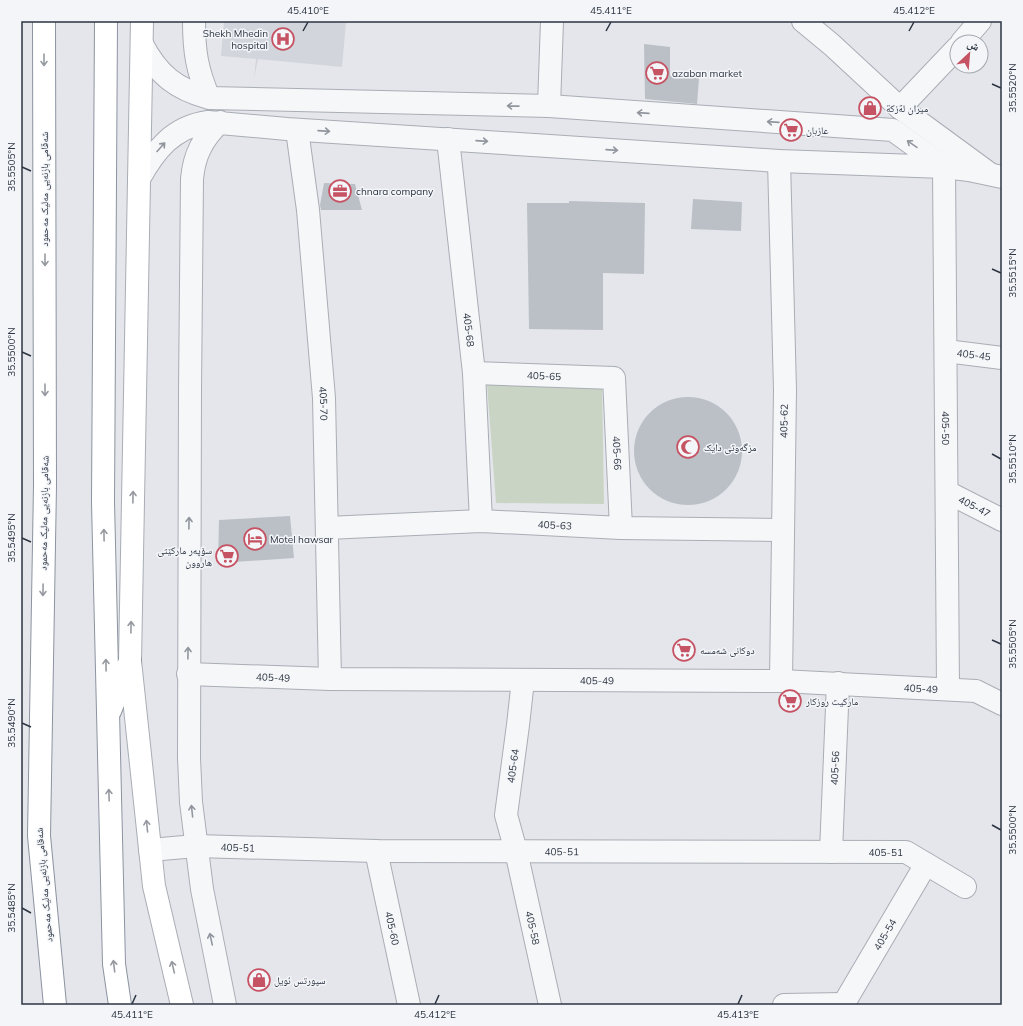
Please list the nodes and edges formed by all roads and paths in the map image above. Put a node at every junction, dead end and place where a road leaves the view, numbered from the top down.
1 (44, 21) edge
2 (106, 21) edge
3 (142, 21) edge
4 (194, 21) edge
5 (552, 21) edge
6 (803, 21) edge
7 (980, 21) edge
8 (969, 34) edge
9 (142, 44) junction
10 (949, 56) edge
11 (209, 98) junction
12 (549, 106) junction
13 (900, 108) junction
14 (220, 122) junction
15 (297, 130) junction
16 (448, 139) junction
17 (779, 161) junction
18 (944, 166) junction
19 (996, 176) edge
20 (139, 179) junction
21 (946, 351) junction
22 (1002, 358) edge
23 (474, 373) junction
24 (614, 378) joint
25 (947, 492) junction
26 (1002, 520) edge
27 (481, 521) junction
28 (327, 528) junction
29 (621, 528) junction
30 (783, 530) junction
31 (130, 661) junction
32 (188, 674) junction
33 (330, 679) junction
34 (523, 680) junction
35 (781, 681) junction
36 (838, 683) junction
37 (948, 689) junction
38 (1002, 704) edge
39 (107, 719) junction
40 (196, 846) junction
41 (150, 850) junction
42 (376, 851) junction
43 (516, 851) junction
44 (831, 852) junction
45 (926, 864) junction
46 (965, 887) dead end
47 (843, 1004) edge
48 (55, 1005) edge
49 (120, 1005) edge
50 (182, 1005) edge
51 (224, 1005) edge
52 (409, 1005) edge
53 (550, 1005) edge
54 (784, 1005) edge

1 -> 48 main road, شەقامی بازنەیی مەلیک مەحمود
39 -> 2 main road
3 - 9 main road
4 - 11 street
5 - 12 street
6 - 13 street
7 - 8 street
9 - 11 street
9 - 20 main road
10 - 13 street
12 -> 11 street
18 -> 12 street
13 - 19 street
14 - 15 street
20 -> 14 street
32 -> 14 street
15 -> 16 street
15 - 28 street, 405-70
16 -> 17 street
16 - 23 street, 405-68
17 - 18 street
17 - 30 street, 405-62
18 - 19 street
18 - 21 street, 405-50
31 -> 20 main road
21 - 22 street, 405-45
21 - 25 street, 405-50
23 - 24 street, 405-65
23 - 27 street, 405-68
24 - 29 street, 405-66
25 - 26 street, 405-47
25 - 37 street, 405-50
27 - 28 street, 405-63
27 - 29 street, 405-63
28 - 33 street, 405-70
29 - 30 street, 405-63
30 - 35 street, 405-62
31 - 39 main road
41 -> 31 main road
32 - 33 street, 405-49
40 -> 32 street
33 - 34 street, 405-49
34 - 35 street, 405-49
34 - 43 street, 405-64
35 - 36 street, 405-49
36 - 37 street, 405-49
36 - 44 street, 405-56
37 - 38 street, 405-49
49 -> 39 main road
40 - 41 street, 405-51
40 - 42 street, 405-51
51 -> 40 street
50 -> 41 main road
42 - 43 street, 405-51
42 - 52 street, 405-60
43 - 44 street, 405-51
43 - 53 street, 405-58
44 - 45 street, 405-51
45 - 46 street, 405-51
45 - 47 street, 405-54
47 - 54 street

